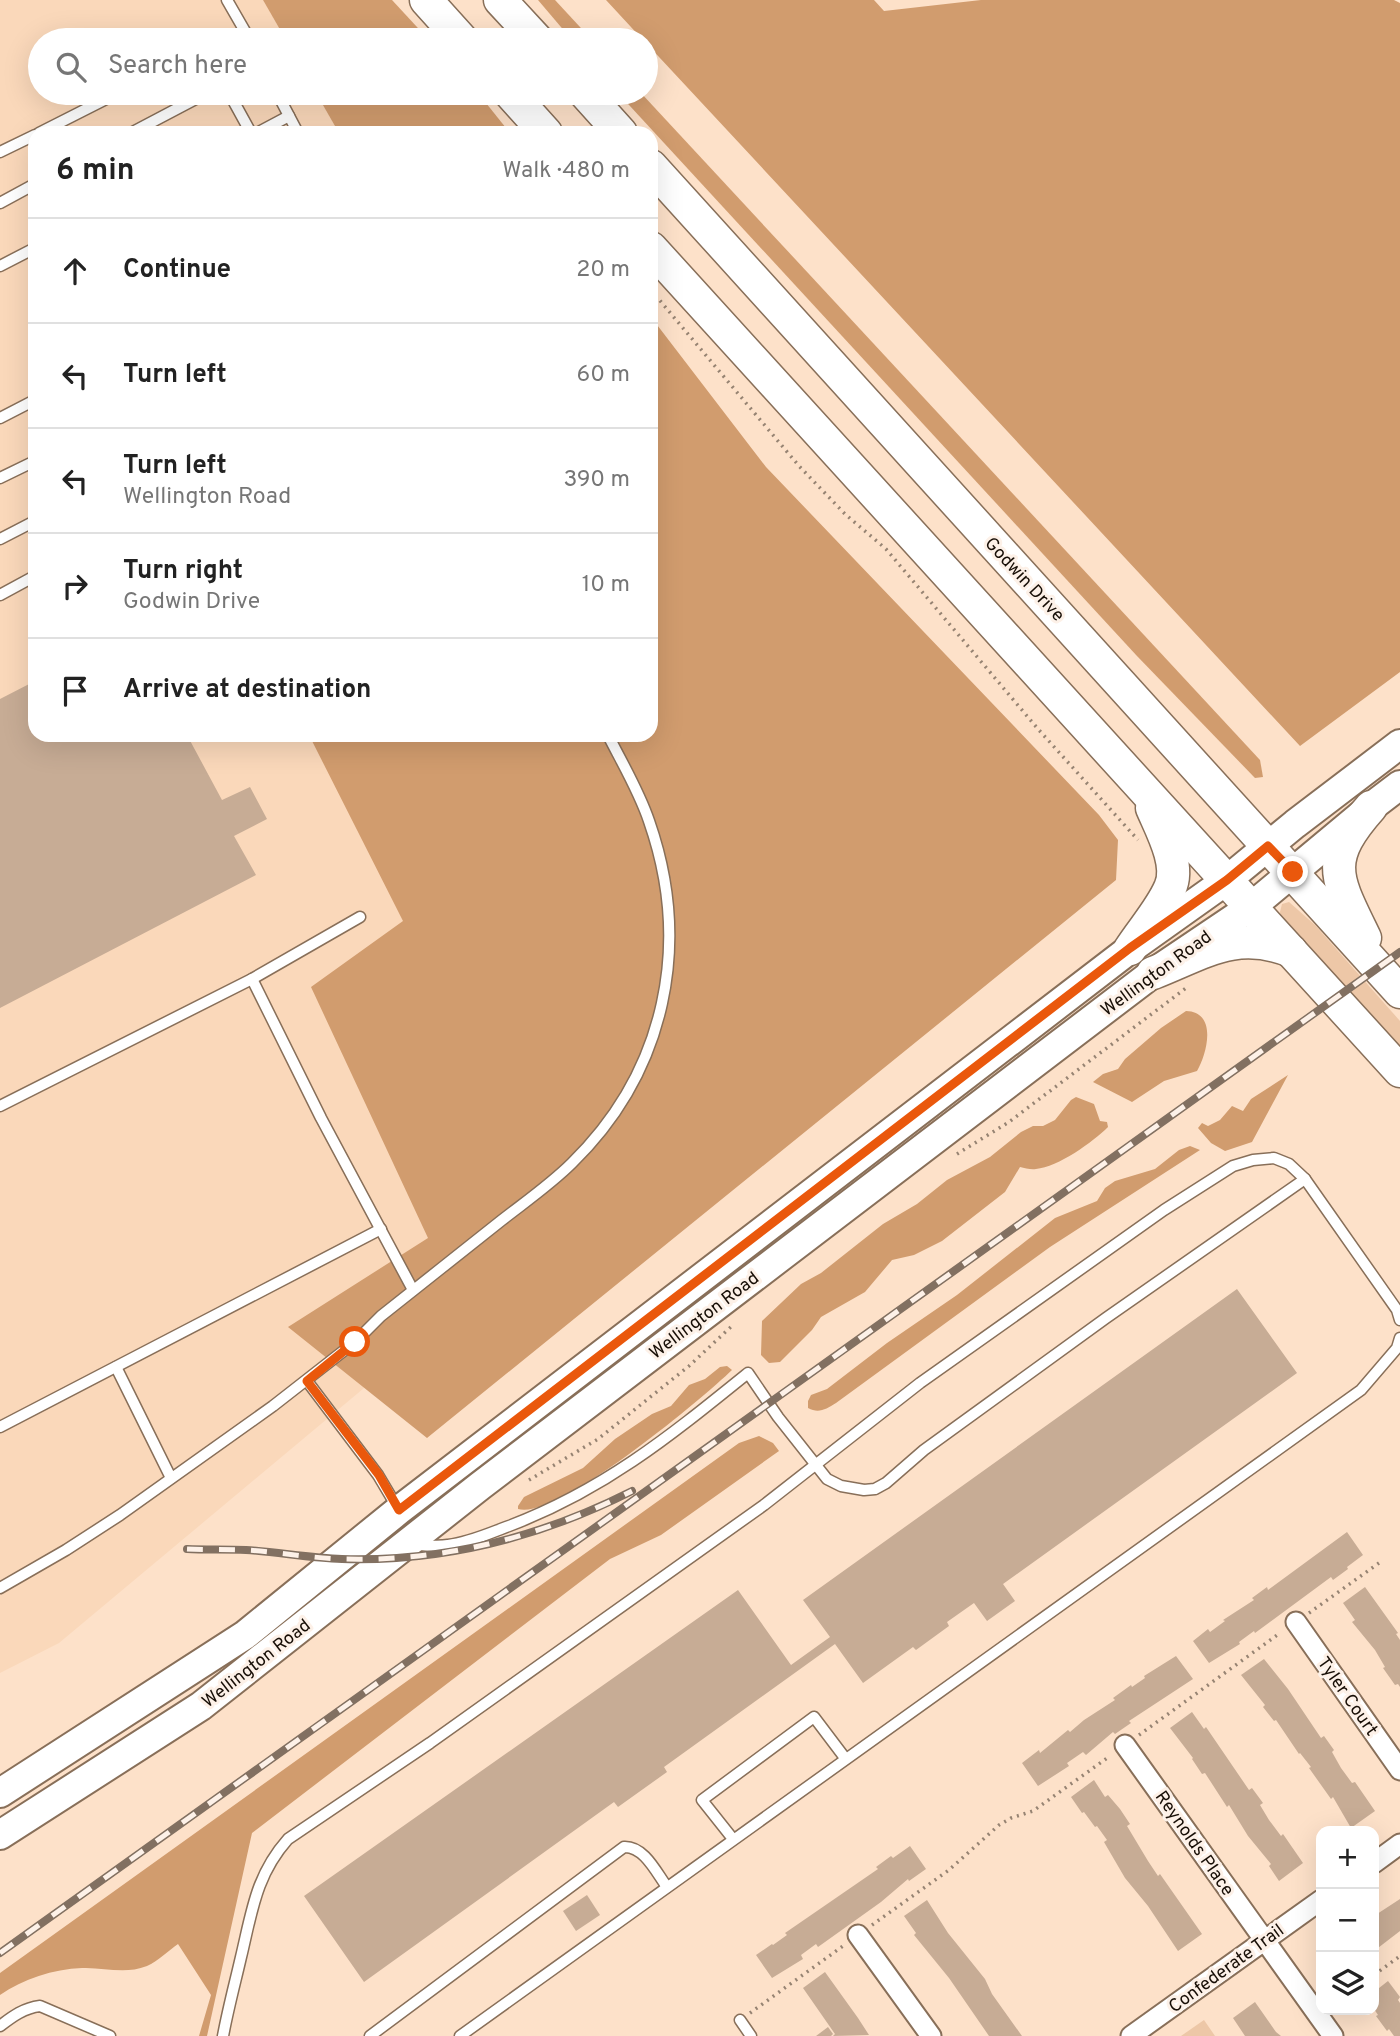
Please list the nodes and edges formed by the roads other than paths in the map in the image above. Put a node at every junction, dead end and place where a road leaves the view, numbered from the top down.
1 (227, 0) edge
2 (426, 0) edge
3 (500, 0) edge
4 (243, 28) edge
5 (451, 28) edge
6 (526, 28) edge
7 (94, 105) edge
8 (184, 105) edge
9 (236, 105) edge
10 (283, 105) edge
11 (521, 105) edge
12 (596, 105) edge
13 (289, 116) junction
14 (53, 126) edge
15 (144, 126) edge
16 (250, 126) edge
17 (268, 126) edge
18 (294, 126) edge
19 (540, 126) edge
20 (615, 126) edge
21 (28, 138) edge
22 (0, 152) edge
23 (658, 174) edge
24 (28, 188) edge
25 (0, 203) edge
26 (28, 251) edge
27 (658, 256) edge
28 (0, 266) edge
29 (28, 404) edge
30 (0, 418) edge
31 (28, 464) edge
32 (0, 478) edge
33 (28, 525) edge
34 (0, 539) edge
35 (28, 580) edge
36 (0, 595) edge
37 (612, 742) edge
38 (1400, 744) edge
39 (1400, 785) edge
40 (1143, 788) junction
41 (1371, 807) junction
42 (1268, 846) junction
43 (1293, 872) junction
44 (1227, 880) junction
45 (1251, 907) junction
46 (360, 917) dead end
47 (1130, 948) junction
48 (1291, 951) junction
49 (1379, 967) junction
50 (1153, 973) junction
51 (252, 979) junction
52 (1400, 992) edge
53 (1400, 1072) edge
54 (0, 1106) edge
55 (1305, 1180) junction
56 (381, 1229) junction
57 (413, 1290) junction
58 (1400, 1320) edge
59 (1400, 1338) edge
60 (116, 1367) junction
61 (307, 1381) junction
62 (0, 1427) edge
63 (816, 1465) junction
64 (171, 1478) junction
65 (399, 1510) junction
66 (404, 1545) junction
67 (0, 1588) edge
68 (1296, 1622) road end
69 (1125, 1745) road end
70 (845, 1758) junction
71 (1400, 1770) edge
72 (0, 1793) edge
73 (0, 1835) edge
74 (733, 1839) junction
75 (1400, 1844) edge
76 (1379, 1859) edge
77 (667, 1887) junction
78 (1316, 1904) edge
79 (859, 1935) road end
80 (1264, 1941) junction
81 (740, 2020) road end
82 (0, 2026) edge
83 (110, 2036) edge
84 (223, 2036) edge
85 (370, 2036) edge
86 (460, 2036) edge
87 (751, 2036) edge
88 (931, 2036) edge
89 (1131, 2036) edge
90 (1333, 2036) edge

1 - 4 lane
2 - 5 main road
3 - 6 main road
7 - 14 lane
8 - 15 lane
9 - 16 lane
10 - 13 lane
11 - 19 main road
12 - 20 main road
13 - 17 lane
13 - 18 lane
21 - 22 lane
23 - 42 main road, Godwin Drive
24 - 25 lane
26 - 28 lane
27 - 40 main road
29 - 30 lane
31 - 32 lane
33 - 34 lane
35 - 36 lane
37 - 57 lane
38 - 42 main road, Wellington Road
39 - 41 main road, Wellington Road
40 - 44 main road
40 - 47 main road
41 - 43 main road, Wellington Road
41 - 49 main road
42 - 43 main road, Godwin Drive
42 - 44 main road, Wellington Road
43 - 45 main road, Wellington Road
43 - 49 main road, Godwin Drive
44 - 45 main road
44 - 47 main road, Wellington Road
45 - 48 main road
45 - 50 main road, Wellington Road
46 - 51 lane
47 - 65 main road, Wellington Road
48 - 50 main road
48 - 53 main road
49 - 52 main road, Godwin Drive
50 - 66 main road, Wellington Road
51 - 54 lane
51 - 56 lane
55 - 58 lane
55 - 63 lane
55 - 63 lane
56 - 57 lane
56 - 60 lane
57 - 61 lane
59 - 70 lane
60 - 62 lane
60 - 64 lane
61 - 64 lane
61 - 65 lane
63 - 66 lane
63 - 84 lane
64 - 67 lane
65 - 72 main road, Wellington Road
66 - 73 main road, Wellington Road
68 - 71 street, Tyler Court
69 - 80 street, Reynolds Place
70 - 74 lane
70 - 74 lane
74 - 77 lane
75 - 76 street
77 - 85 lane
77 - 86 lane
78 - 80 street, Confederate Trail
79 - 88 street
80 - 89 street, Confederate Trail
80 - 90 street, Reynolds Place
81 - 87 lane
82 - 83 lane

